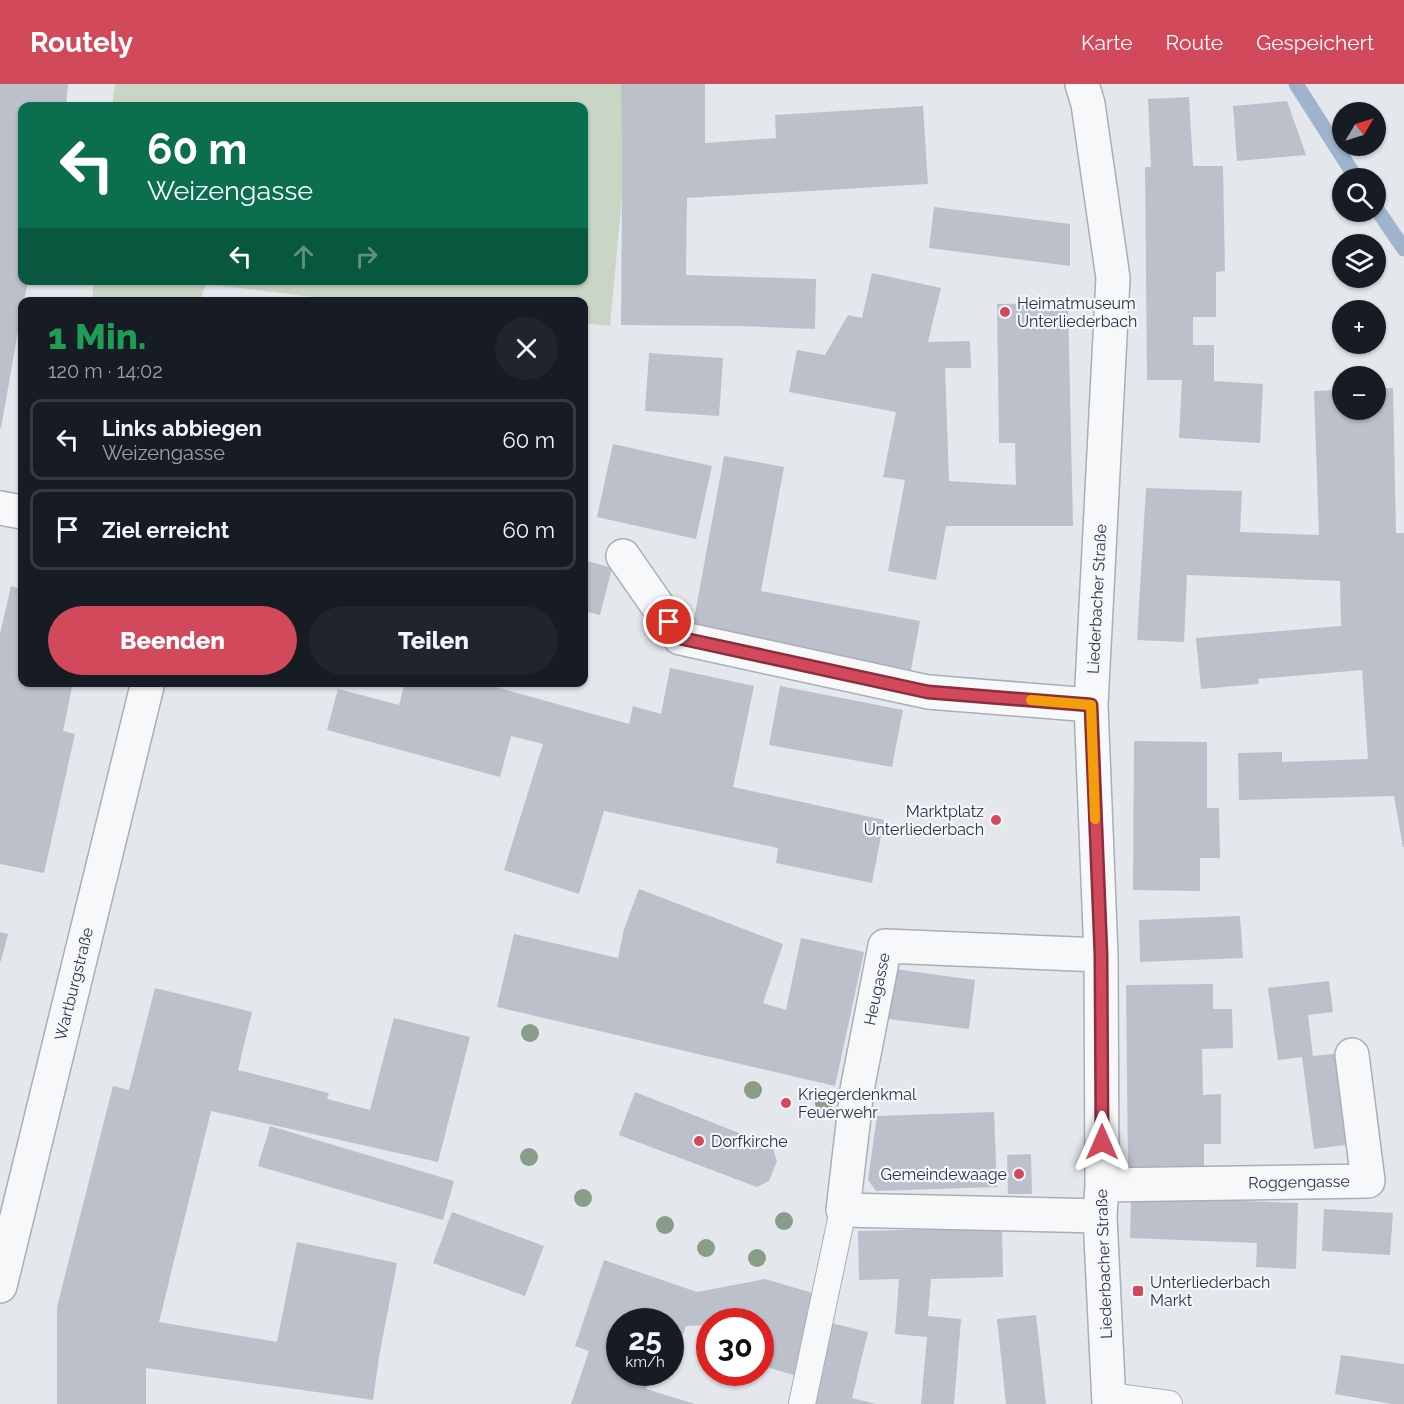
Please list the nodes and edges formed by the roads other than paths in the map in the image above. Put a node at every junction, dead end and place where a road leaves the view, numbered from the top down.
1 (1082, 84) edge
2 (0, 508) edge
3 (18, 511) edge
4 (623, 556) dead end
5 (147, 687) edge
6 (1091, 705) junction
7 (1101, 955) junction
8 (1352, 1055) dead end
9 (1101, 1200) junction
10 (843, 1210) junction
11 (0, 1286) edge
12 (1109, 1400) edge
13 (802, 1404) edge
14 (1169, 1404) edge

1 - 6 street, Liederbacher Straße
2 - 3 street
4 - 6 street
5 - 11 street, Wartburgstraße
6 - 7 street, Liederbacher Straße
7 - 9 street, Liederbacher Straße
7 - 10 street, Heugasse
8 - 9 street, Roggengasse
9 - 10 street
9 - 12 street, Liederbacher Straße
10 - 13 lane, Heugasse
12 - 14 lane

